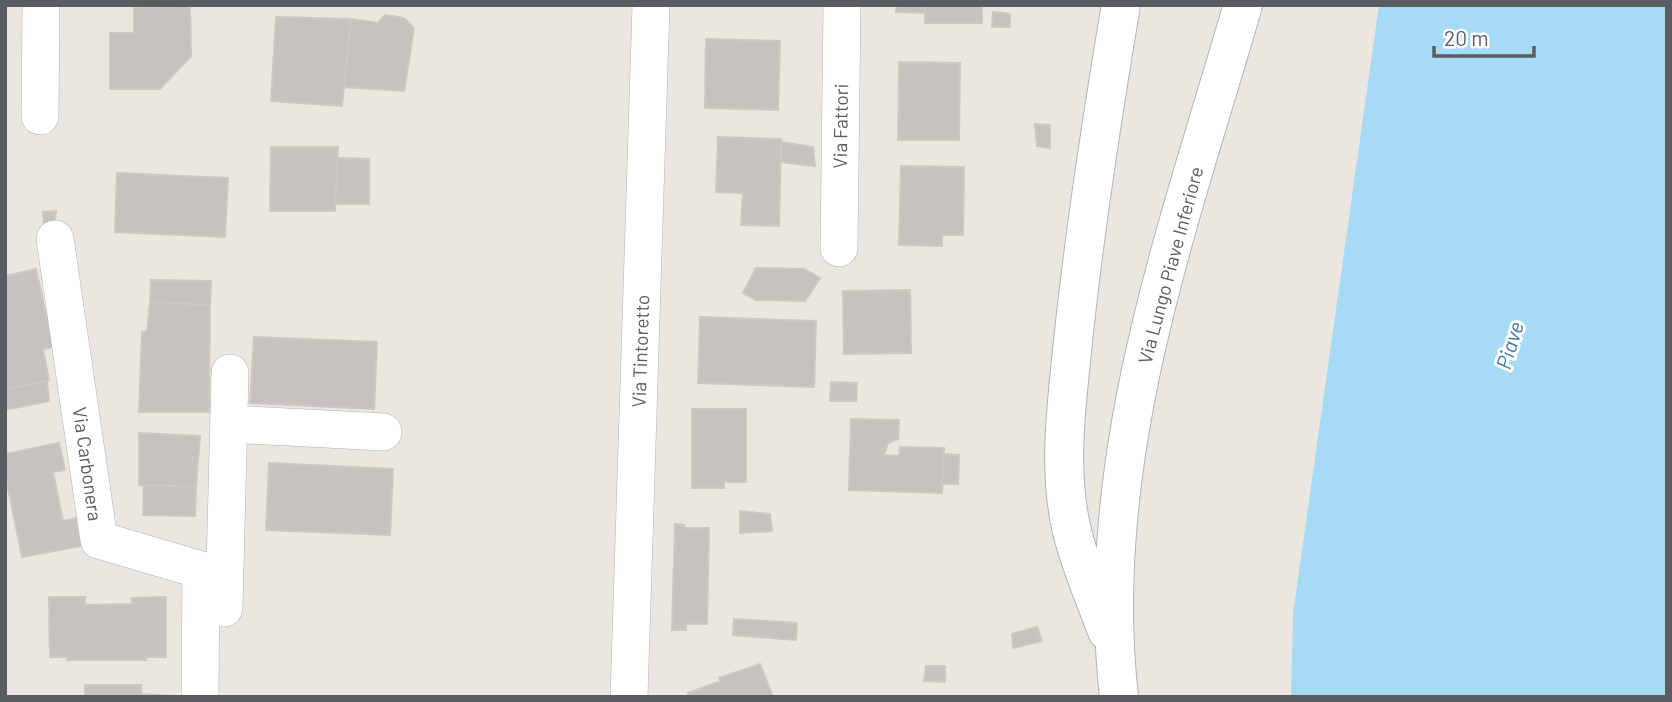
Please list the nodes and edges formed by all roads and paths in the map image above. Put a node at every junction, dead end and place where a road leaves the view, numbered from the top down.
1 (41, 5) edge
2 (651, 5) edge
3 (842, 5) edge
4 (1121, 5) edge
5 (1243, 5) edge
6 (40, 116) dead end
7 (55, 239) dead end
8 (839, 248) dead end
9 (230, 373) dead end
10 (230, 424) junction
11 (383, 432) dead end
12 (1114, 649) junction
13 (200, 697) edge
14 (223, 697) edge
15 (629, 697) edge
16 (1119, 697) edge

1 - 6 street
2 - 15 street, Via Tintoretto
3 - 8 street, Via Fattori
4 - 12 main road
5 - 12 main road, Via Lungo Piave Inferiore
7 - 13 street, Via Carbonera
9 - 10 street
10 - 11 street
10 - 14 street
12 - 16 main road, Via Lungo Piave Inferiore

